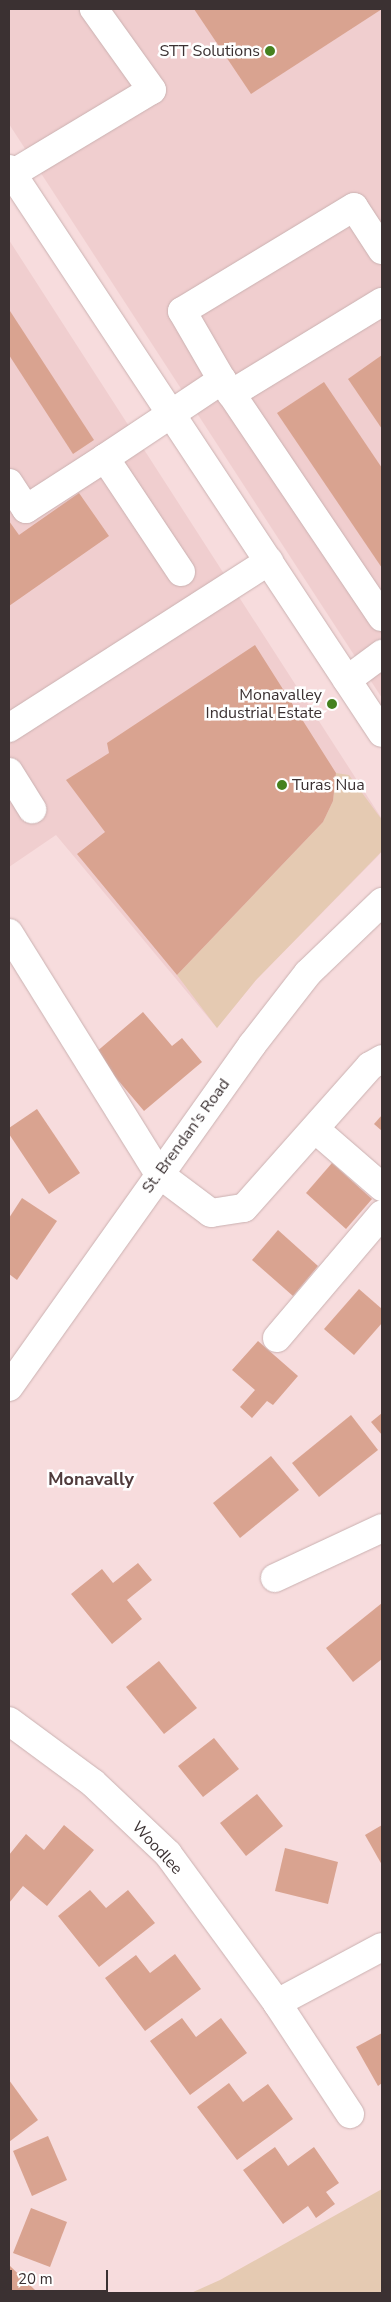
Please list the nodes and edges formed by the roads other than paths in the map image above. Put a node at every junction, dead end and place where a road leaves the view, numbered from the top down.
1 (94, 9) edge
2 (12, 180) edge
3 (382, 250) edge
4 (382, 302) edge
5 (227, 387) junction
6 (171, 415) junction
7 (105, 458) junction
8 (9, 483) edge
9 (268, 561) junction
10 (181, 572) dead end
11 (382, 616) edge
12 (382, 654) edge
13 (347, 680) junction
14 (9, 728) edge
15 (382, 733) edge
16 (9, 772) edge
17 (32, 809) dead end
18 (382, 902) edge
19 (9, 933) edge
20 (382, 1059) edge
21 (315, 1129) junction
22 (159, 1174) junction
23 (382, 1187) edge
24 (382, 1214) edge
25 (277, 1338) dead end
26 (9, 1386) edge
27 (382, 1528) edge
28 (275, 1578) dead end
29 (9, 1721) edge
30 (382, 1947) edge
31 (277, 2003) junction
32 (350, 2114) dead end

1 - 2 street
2 - 6 street
3 - 5 street
4 - 5 street
5 - 6 street
5 - 11 street
6 - 7 street
6 - 9 street
7 - 8 street
7 - 10 street
9 - 13 street
9 - 14 street
12 - 13 street
13 - 15 street
16 - 17 street
18 - 22 street, St. Brendan's Road
19 - 22 street
20 - 21 street
21 - 22 street
21 - 23 street
22 - 26 street, St. Brendan's Road
24 - 25 street
27 - 28 street
29 - 31 street, Woodlee
30 - 31 street
31 - 32 street, Woodlee

